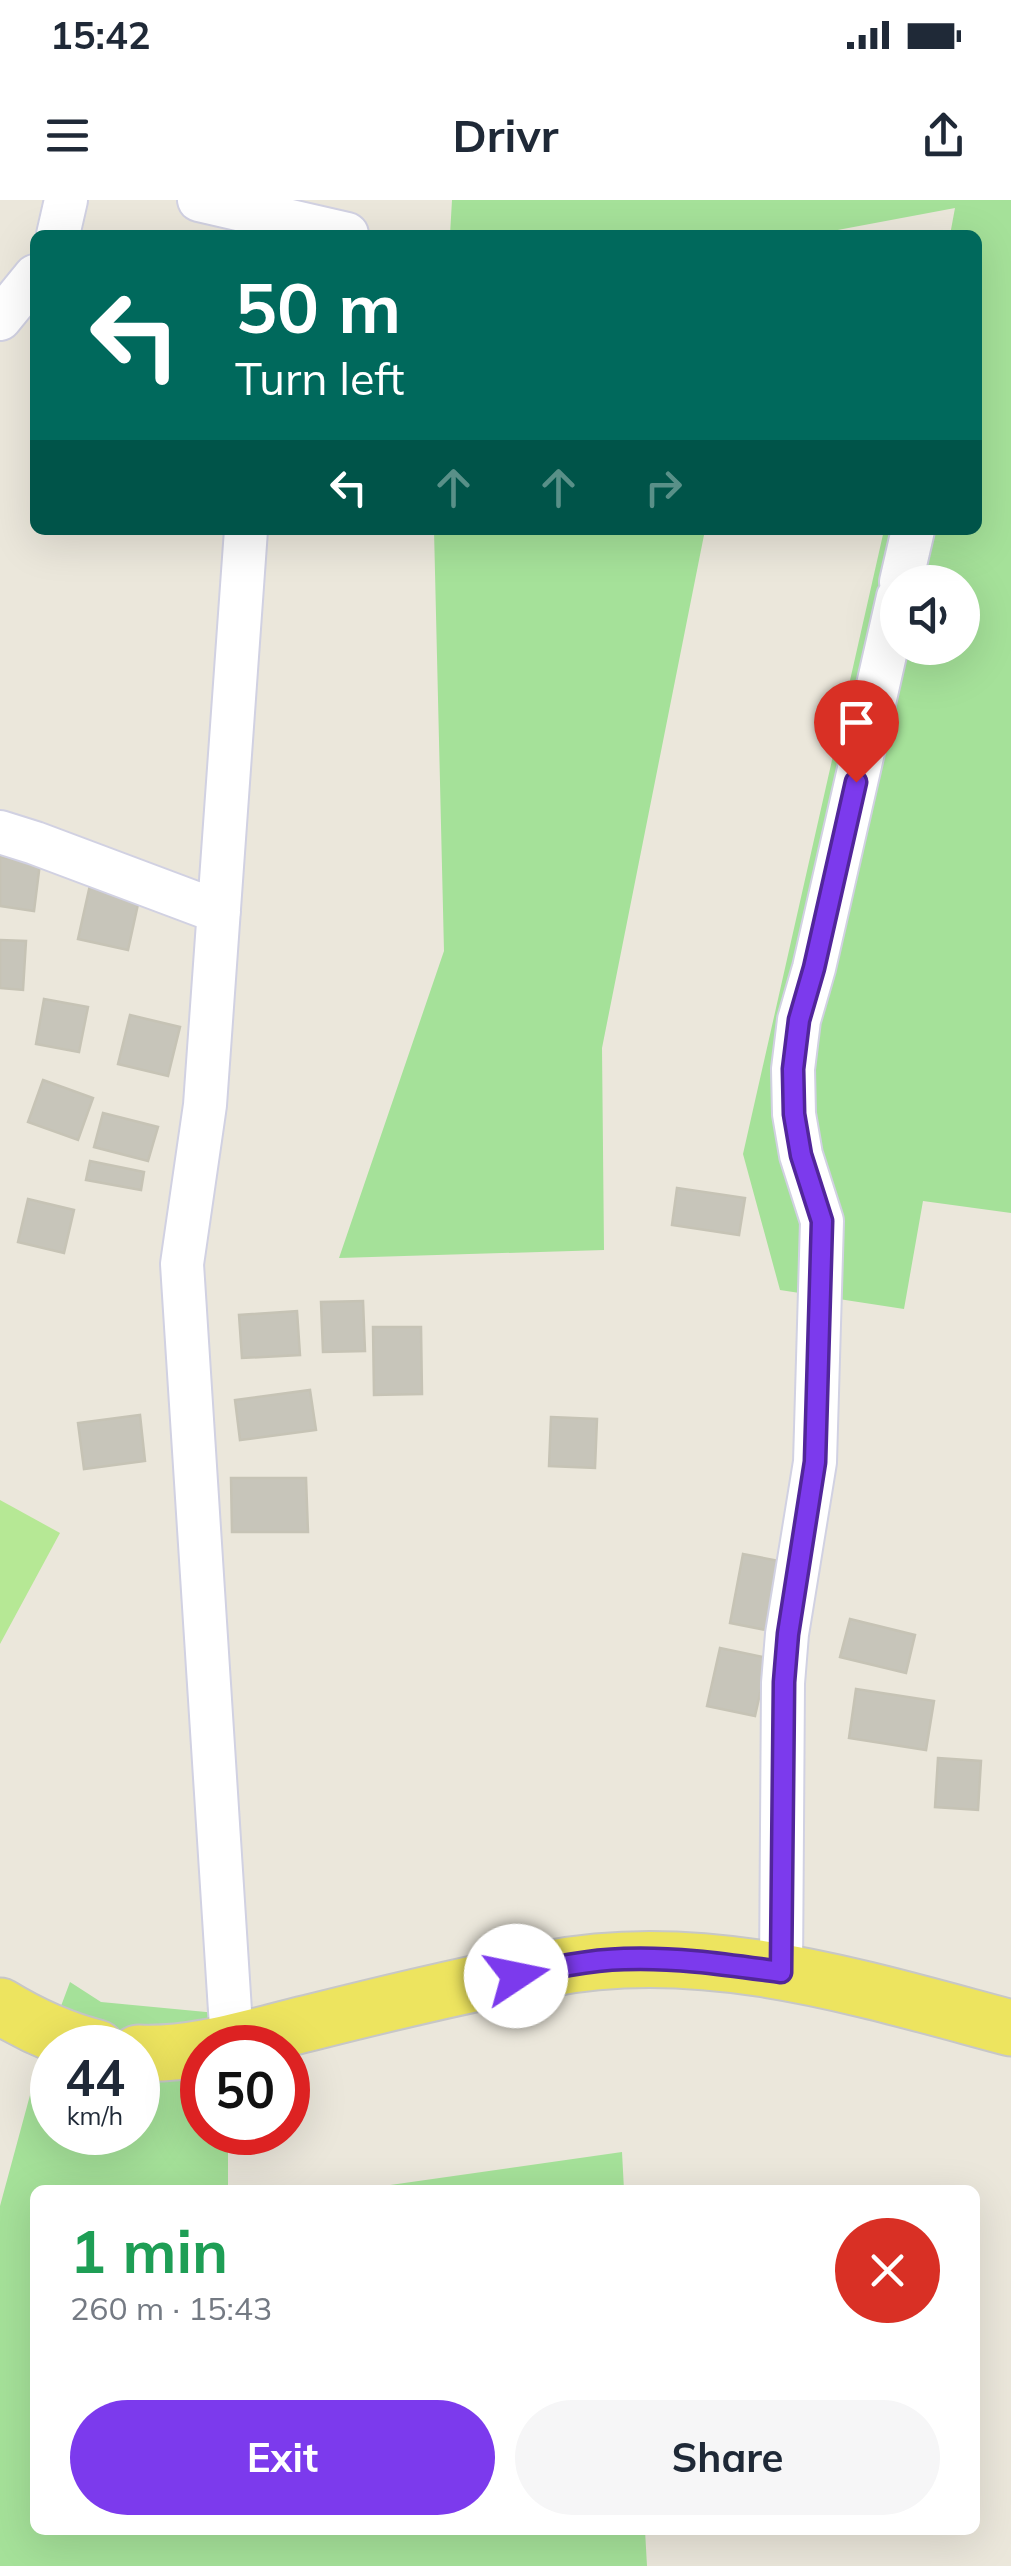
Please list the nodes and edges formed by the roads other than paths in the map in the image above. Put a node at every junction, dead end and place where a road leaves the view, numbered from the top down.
1 (66, 200) edge
2 (199, 200) edge
3 (292, 228) edge
4 (59, 230) edge
5 (30, 282) edge
6 (0, 319) edge
7 (246, 535) edge
8 (912, 535) edge
9 (905, 565) edge
10 (883, 665) edge
11 (0, 832) edge
12 (219, 912) junction
13 (781, 1972) junction
14 (0, 2006) edge
15 (35, 2025) edge
16 (231, 2025) edge
17 (305, 2025) edge
18 (1011, 2028) edge

1 - 4 street
2 - 3 street
5 - 6 street
7 - 12 street
8 - 9 street
10 - 13 street
11 - 12 street
12 - 16 street
13 - 17 main road
13 - 18 main road
14 - 15 main road

